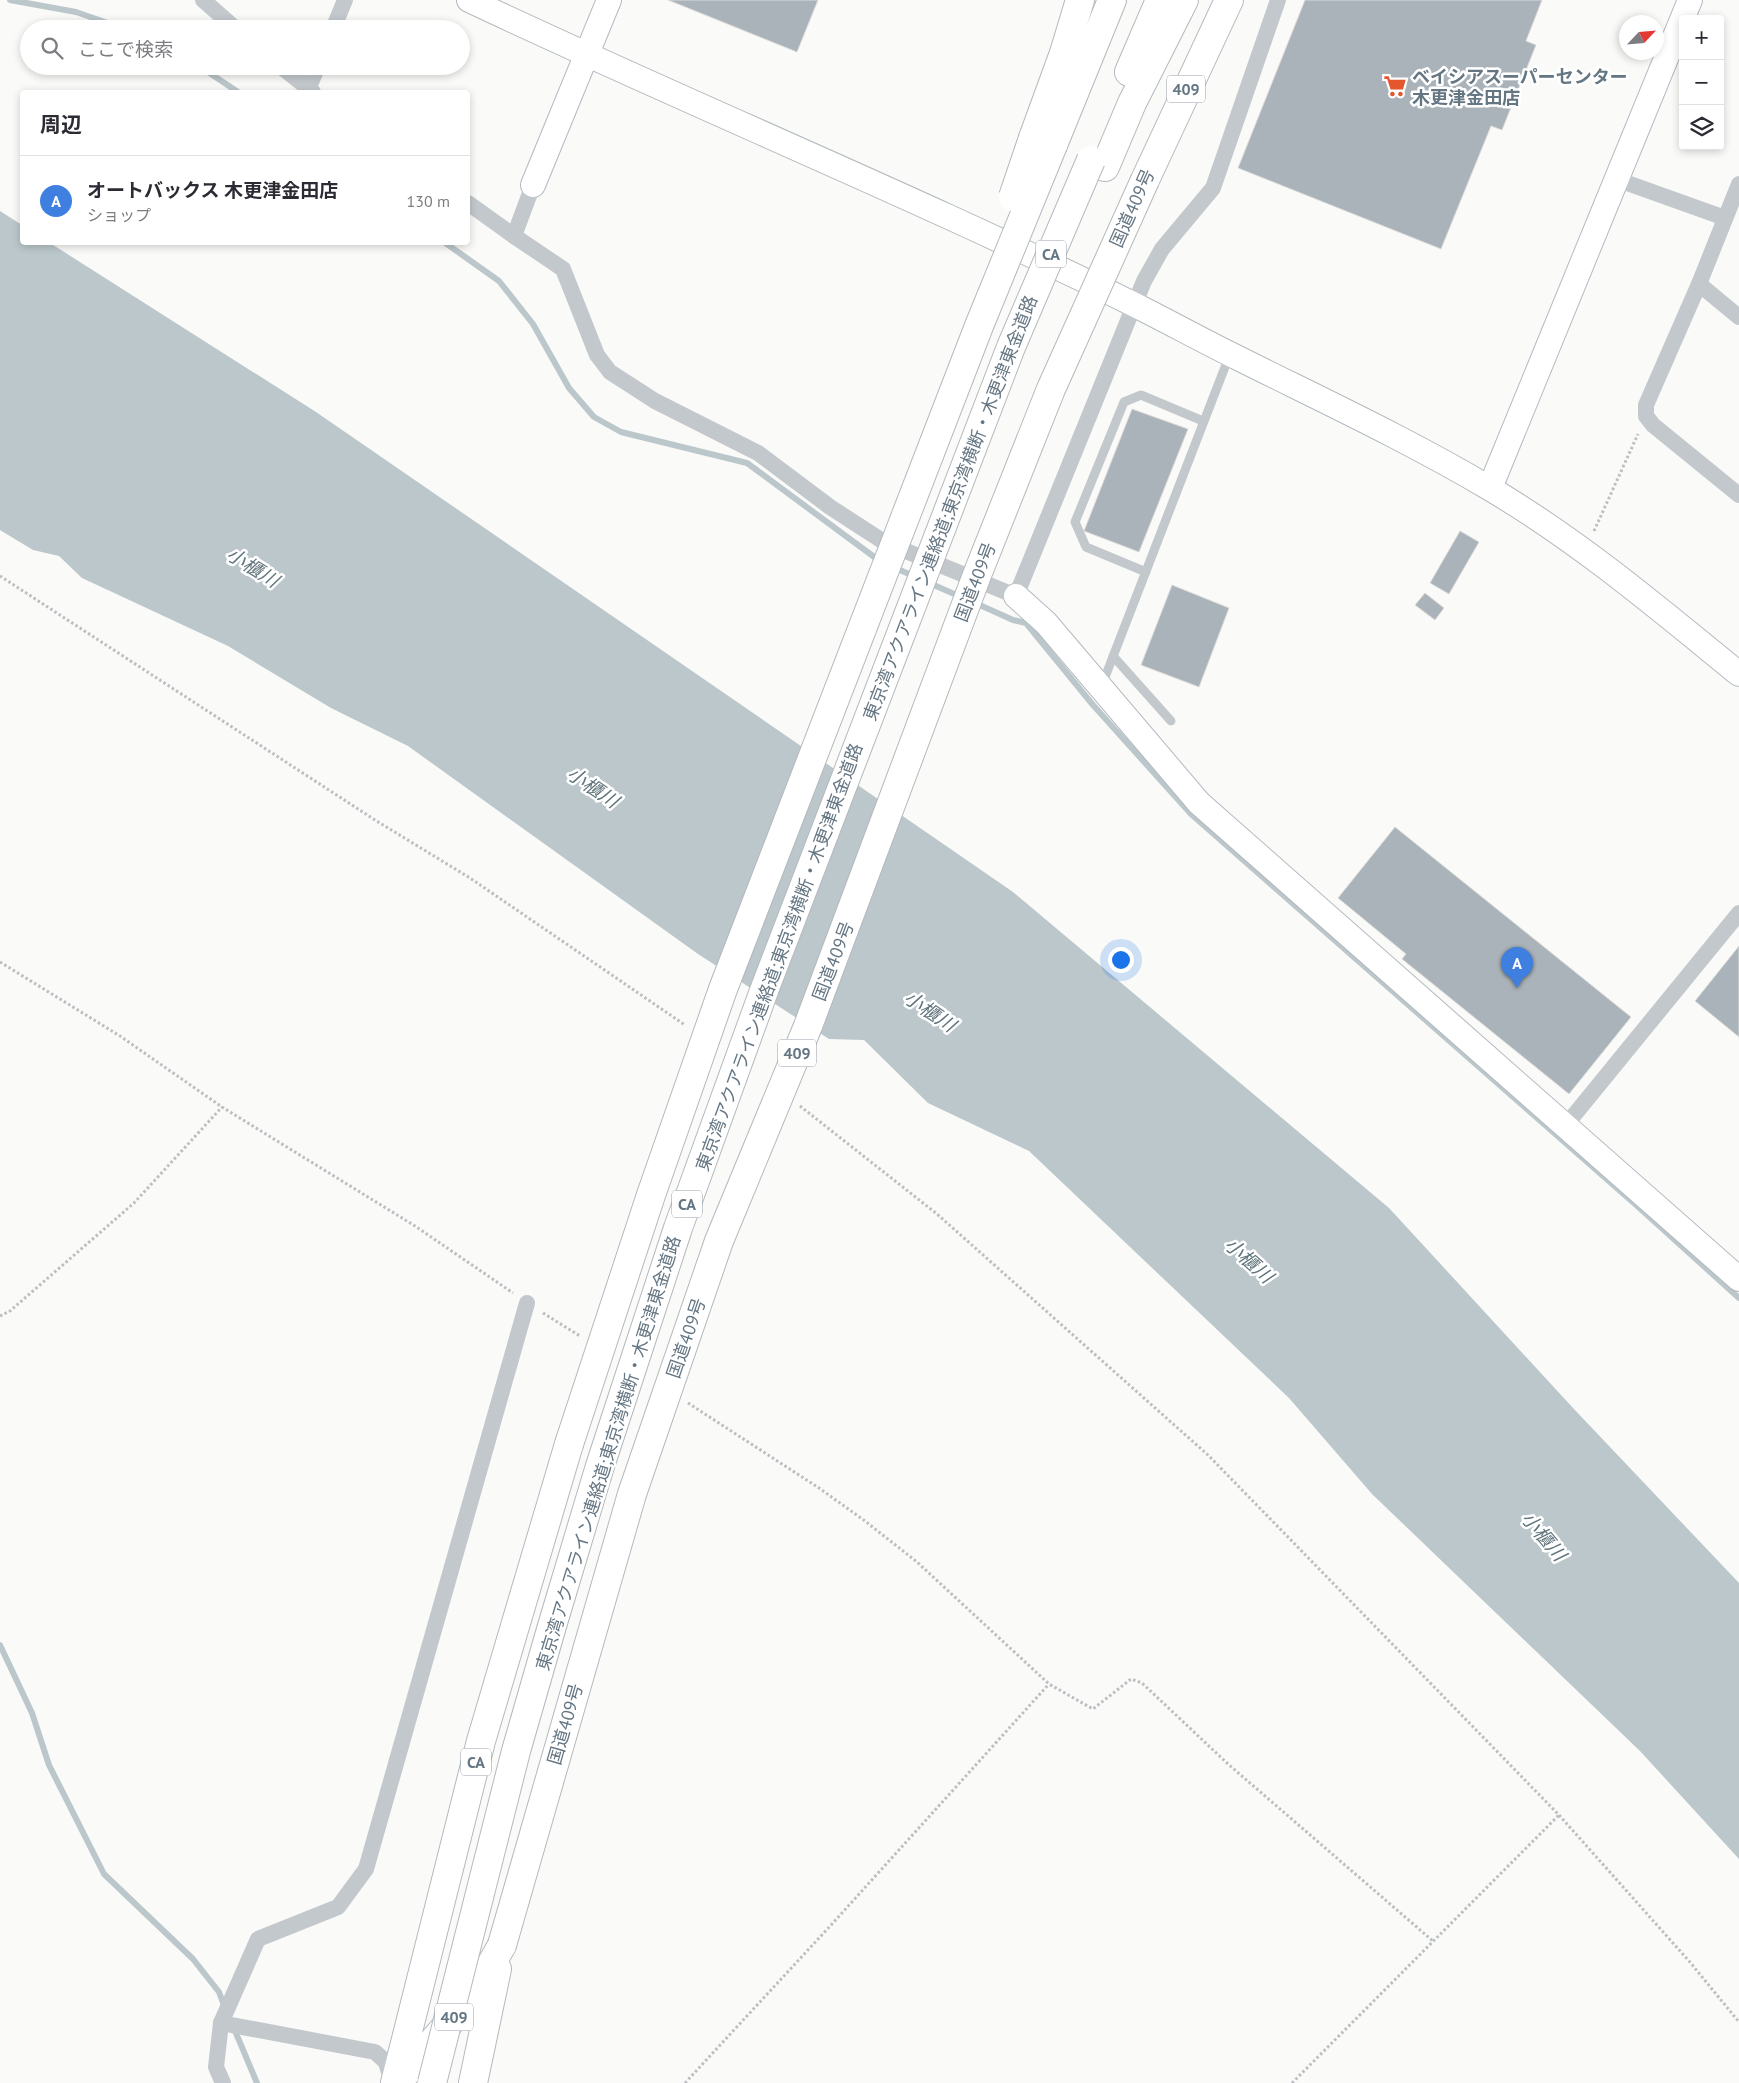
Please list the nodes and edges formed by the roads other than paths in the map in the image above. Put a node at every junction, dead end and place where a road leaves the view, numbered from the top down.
1 (203, 0) edge
2 (345, 0) edge
3 (468, 0) edge
4 (609, 0) edge
5 (1080, 0) edge
6 (1112, 0) edge
7 (1160, 0) edge
8 (1184, 0) edge
9 (1229, 0) edge
10 (1278, 0) edge
11 (1690, 0) edge
12 (226, 20) edge
13 (337, 20) edge
14 (586, 56) junction
15 (291, 75) edge
16 (315, 75) edge
17 (309, 90) edge
18 (310, 90) edge
19 (1043, 142) junction
20 (1098, 163) junction
21 (1616, 179) junction
22 (1739, 184) edge
23 (533, 185) joint
24 (470, 204) edge
25 (1725, 218) junction
26 (514, 236) junction
27 (1699, 284) junction
28 (1133, 304) junction
29 (1739, 317) edge
30 (1230, 354) junction
31 (1203, 421) junction
32 (1490, 488) junction
33 (1739, 494) edge
34 (1146, 572) junction
35 (1016, 596) junction
36 (1113, 656) junction
37 (1739, 674) edge
38 (1100, 688) junction
39 (1171, 721) dead end
40 (1739, 913) edge
41 (1566, 1125) junction
42 (1739, 1279) edge
43 (527, 1303) road end
44 (502, 1945) junction
45 (221, 2023) junction
46 (224, 2083) edge
47 (394, 2083) edge
48 (432, 2083) edge
49 (474, 2083) edge

1 - 12 street
2 - 13 street
3 - 14 street
4 - 14 street
5 - 19 highway
6 - 19 highway
7 - 20 highway, 東京湾アクアライン連絡道;東京湾横断・木更津東金道路 / CA
8 - 20 highway
9 - 44 highway, 国道409号 / 409, bridge
10 - 28 street
11 - 21 street
14 - 23 street
14 - 28 street
15 - 17 street
16 - 18 street
19 - 47 highway, 東京湾アクアライン連絡道;東京湾横断・木更津東金道路 / CA, bridge
20 - 48 highway, 東京湾アクアライン連絡道;東京湾横断・木更津東金道路 / CA, bridge
21 - 25 street
21 - 32 street
22 - 25 street
23 - 26 street
24 - 26 street
25 - 27 street
26 - 35 street
27 - 29 street
27 - 33 street
28 - 30 street
28 - 35 street
30 - 31 lane
30 - 32 street
31 - 34 lane
31 - 34 lane
32 - 37 street
34 - 36 lane
35 - 38 street
36 - 38 lane
36 - 39 lane
38 - 41 street
40 - 41 street
41 - 42 street
43 - 45 street
44 - 47 highway, 国道409号 / 409
44 - 49 highway, 国道409号 / 409
45 - 46 street
45 - 47 street

